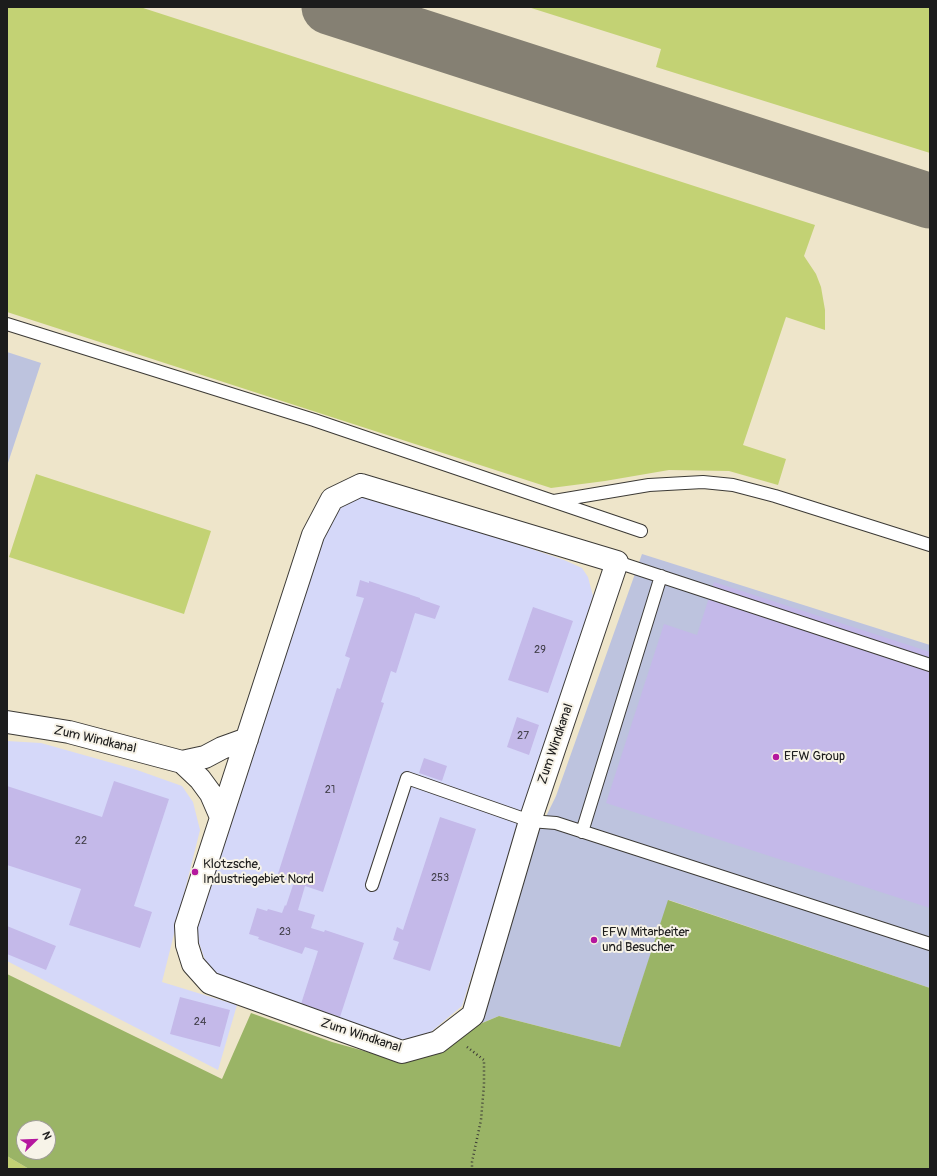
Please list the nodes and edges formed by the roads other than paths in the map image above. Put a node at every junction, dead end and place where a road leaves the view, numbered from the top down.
1 (7, 324) edge
2 (553, 501) junction
3 (641, 531) dead end
4 (930, 545) edge
5 (617, 562) junction
6 (661, 576) junction
7 (930, 665) edge
8 (7, 722) edge
9 (247, 739) junction
10 (182, 762) junction
11 (221, 817) junction
12 (530, 821) junction
13 (582, 832) junction
14 (372, 885) dead end
15 (930, 944) edge

1 - 2 lane
2 - 3 lane
2 - 4 lane
5 - 6 lane
5 - 9 street, Zum Windkanal
5 - 12 street, Zum Windkanal
6 - 7 lane
6 - 13 lane
8 - 10 street, Zum Windkanal
9 - 10 street, Zum Windkanal
9 - 11 street, Zum Windkanal
10 - 11 street, Zum Windkanal
11 - 12 street, Zum Windkanal
12 - 13 lane
12 - 14 lane
13 - 15 lane

